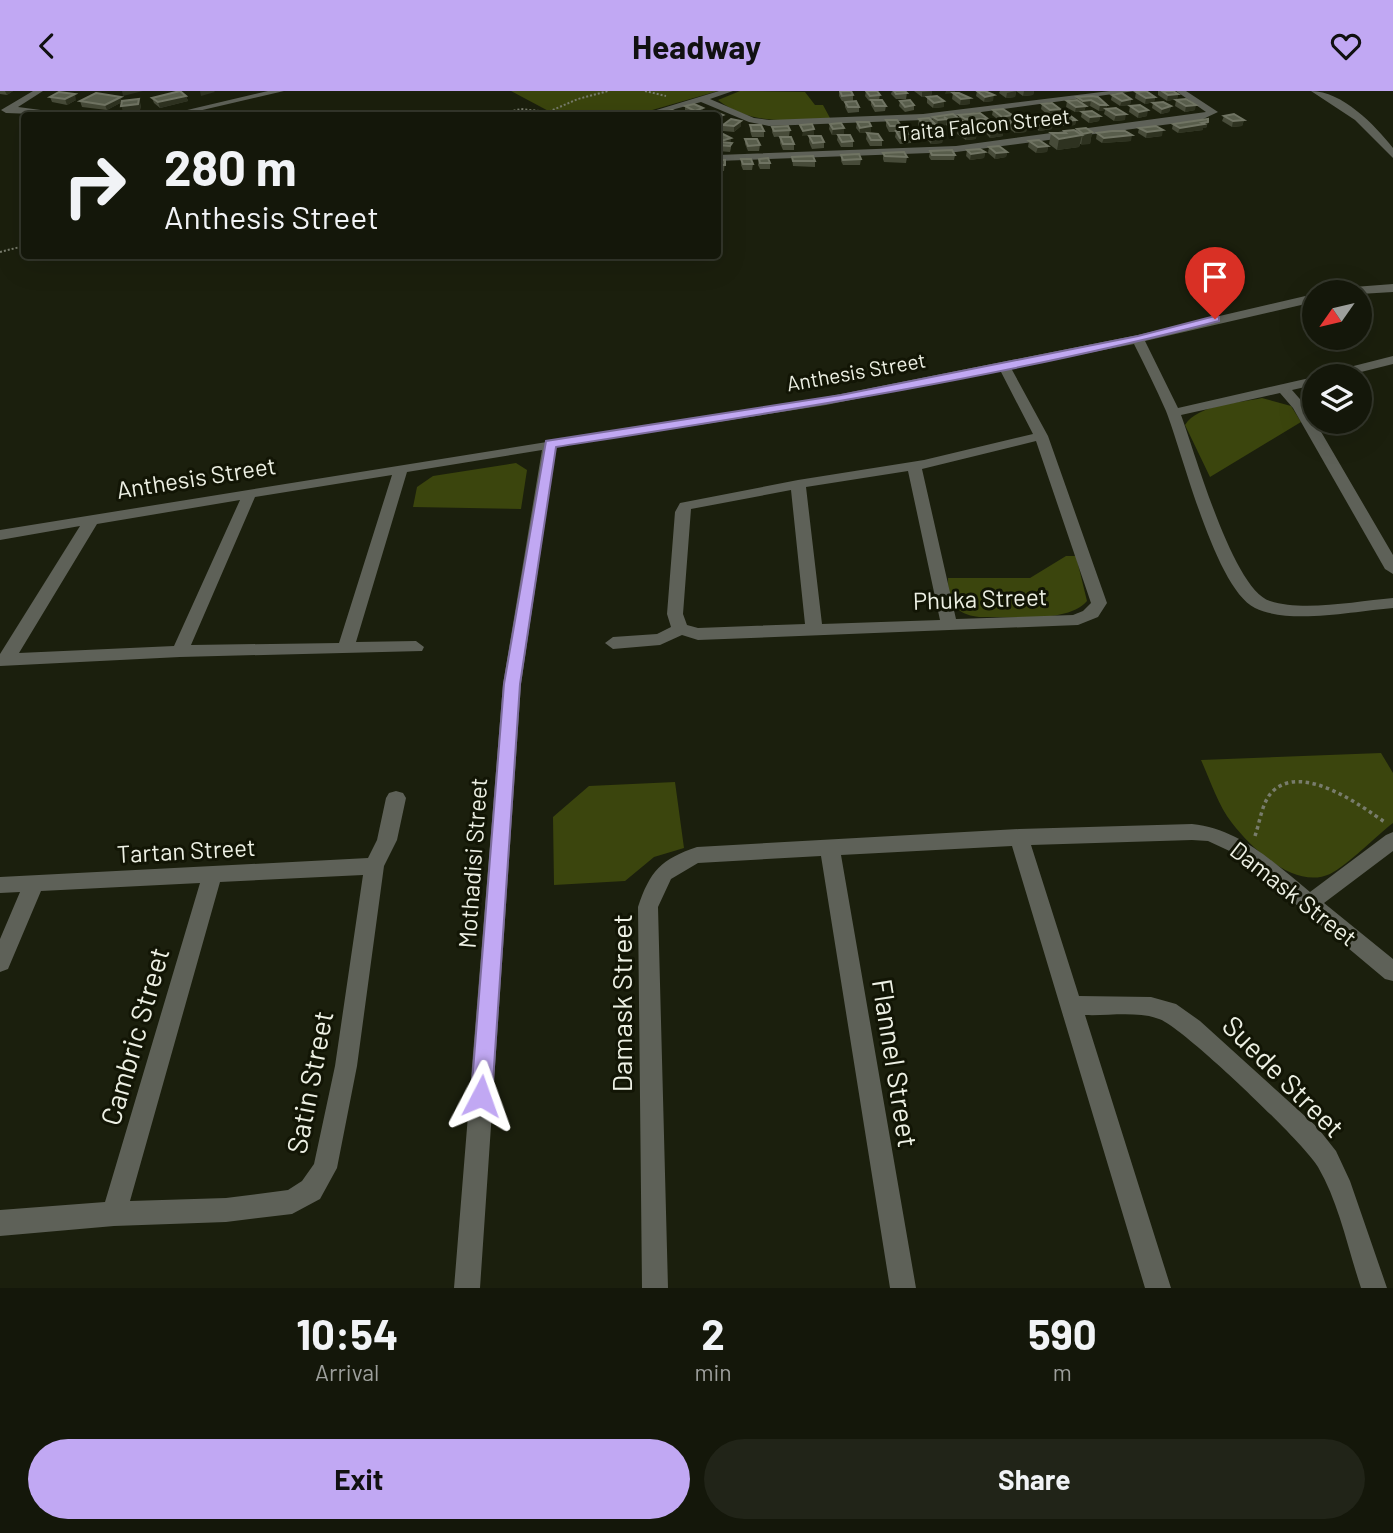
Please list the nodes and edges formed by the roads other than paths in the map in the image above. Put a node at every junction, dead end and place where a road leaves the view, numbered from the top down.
1 (39, 91) edge
2 (280, 91) edge
3 (729, 91) edge
4 (1131, 91) edge
5 (1180, 91) edge
6 (1315, 91) edge
7 (702, 99) junction
8 (4, 110) edge
9 (25, 112) edge
10 (185, 112) edge
11 (656, 112) edge
12 (1393, 155) edge
13 (721, 158) edge
14 (1393, 288) edge
15 (1372, 290) edge
16 (1302, 301) edge
17 (1138, 339) junction
18 (1393, 360) edge
19 (1372, 365) edge
20 (1004, 366) junction
21 (1302, 384) edge
22 (1284, 389) junction
23 (1173, 413) junction
24 (1041, 436) junction
25 (550, 444) junction
26 (914, 466) junction
27 (401, 468) junction
28 (798, 484) junction
29 (250, 493) junction
30 (92, 519) junction
31 (0, 535) edge
32 (1393, 569) edge
33 (1393, 603) edge
34 (948, 623) junction
35 (680, 629) junction
36 (814, 629) junction
37 (613, 643) dead end
38 (346, 646) junction
39 (416, 646) dead end
40 (180, 651) junction
41 (3, 660) edge
42 (396, 798) dead end
43 (1019, 837) junction
44 (1393, 840) edge
45 (830, 847) junction
46 (374, 866) junction
47 (212, 875) junction
48 (34, 884) junction
49 (0, 885) edge
50 (1311, 902) junction
51 (0, 963) edge
52 (1393, 972) edge
53 (1071, 1005) junction
54 (114, 1214) junction
55 (0, 1223) edge
56 (467, 1288) edge
57 (655, 1288) edge
58 (904, 1288) edge
59 (1158, 1288) edge
60 (1374, 1288) edge

1 - 8 street
2 - 10 street
3 - 7 street
4 - 7 street
5 - 13 street, Taita Falcon Street
6 - 12 street
7 - 11 street
8 - 9 street
14 - 15 street
16 - 17 street, Anthesis Street
17 - 20 street, Anthesis Street
17 - 23 street
18 - 19 street
20 - 24 street, Phuka Street
20 - 25 street, Anthesis Street
21 - 22 street
22 - 23 street
22 - 32 street
23 - 33 street
24 - 26 street
24 - 34 street, Phuka Street
25 - 27 street, Anthesis Street
25 - 56 street, Mothadisi Street
26 - 28 street
26 - 34 street
27 - 29 street, Anthesis Street
27 - 38 street
28 - 35 street
28 - 36 street
29 - 30 street, Anthesis Street
29 - 40 street
30 - 31 street, Anthesis Street
30 - 41 street
34 - 36 street, Phuka Street
35 - 36 street, Phuka Street
35 - 37 street, Phuka Street
38 - 39 street
38 - 40 street
40 - 41 street
42 - 46 street, Satin Street
43 - 45 street, Damask Street
43 - 50 street, Damask Street
43 - 53 street
44 - 50 street
45 - 57 street, Damask Street
45 - 58 street, Flannel Street
46 - 47 street, Tartan Street
46 - 54 street, Satin Street
47 - 48 street, Tartan Street
47 - 54 street, Cambric Street
48 - 49 street, Tartan Street
48 - 51 street
50 - 52 street, Damask Street
53 - 59 street
53 - 60 street, Suede Street
54 - 55 street, Satin Street

